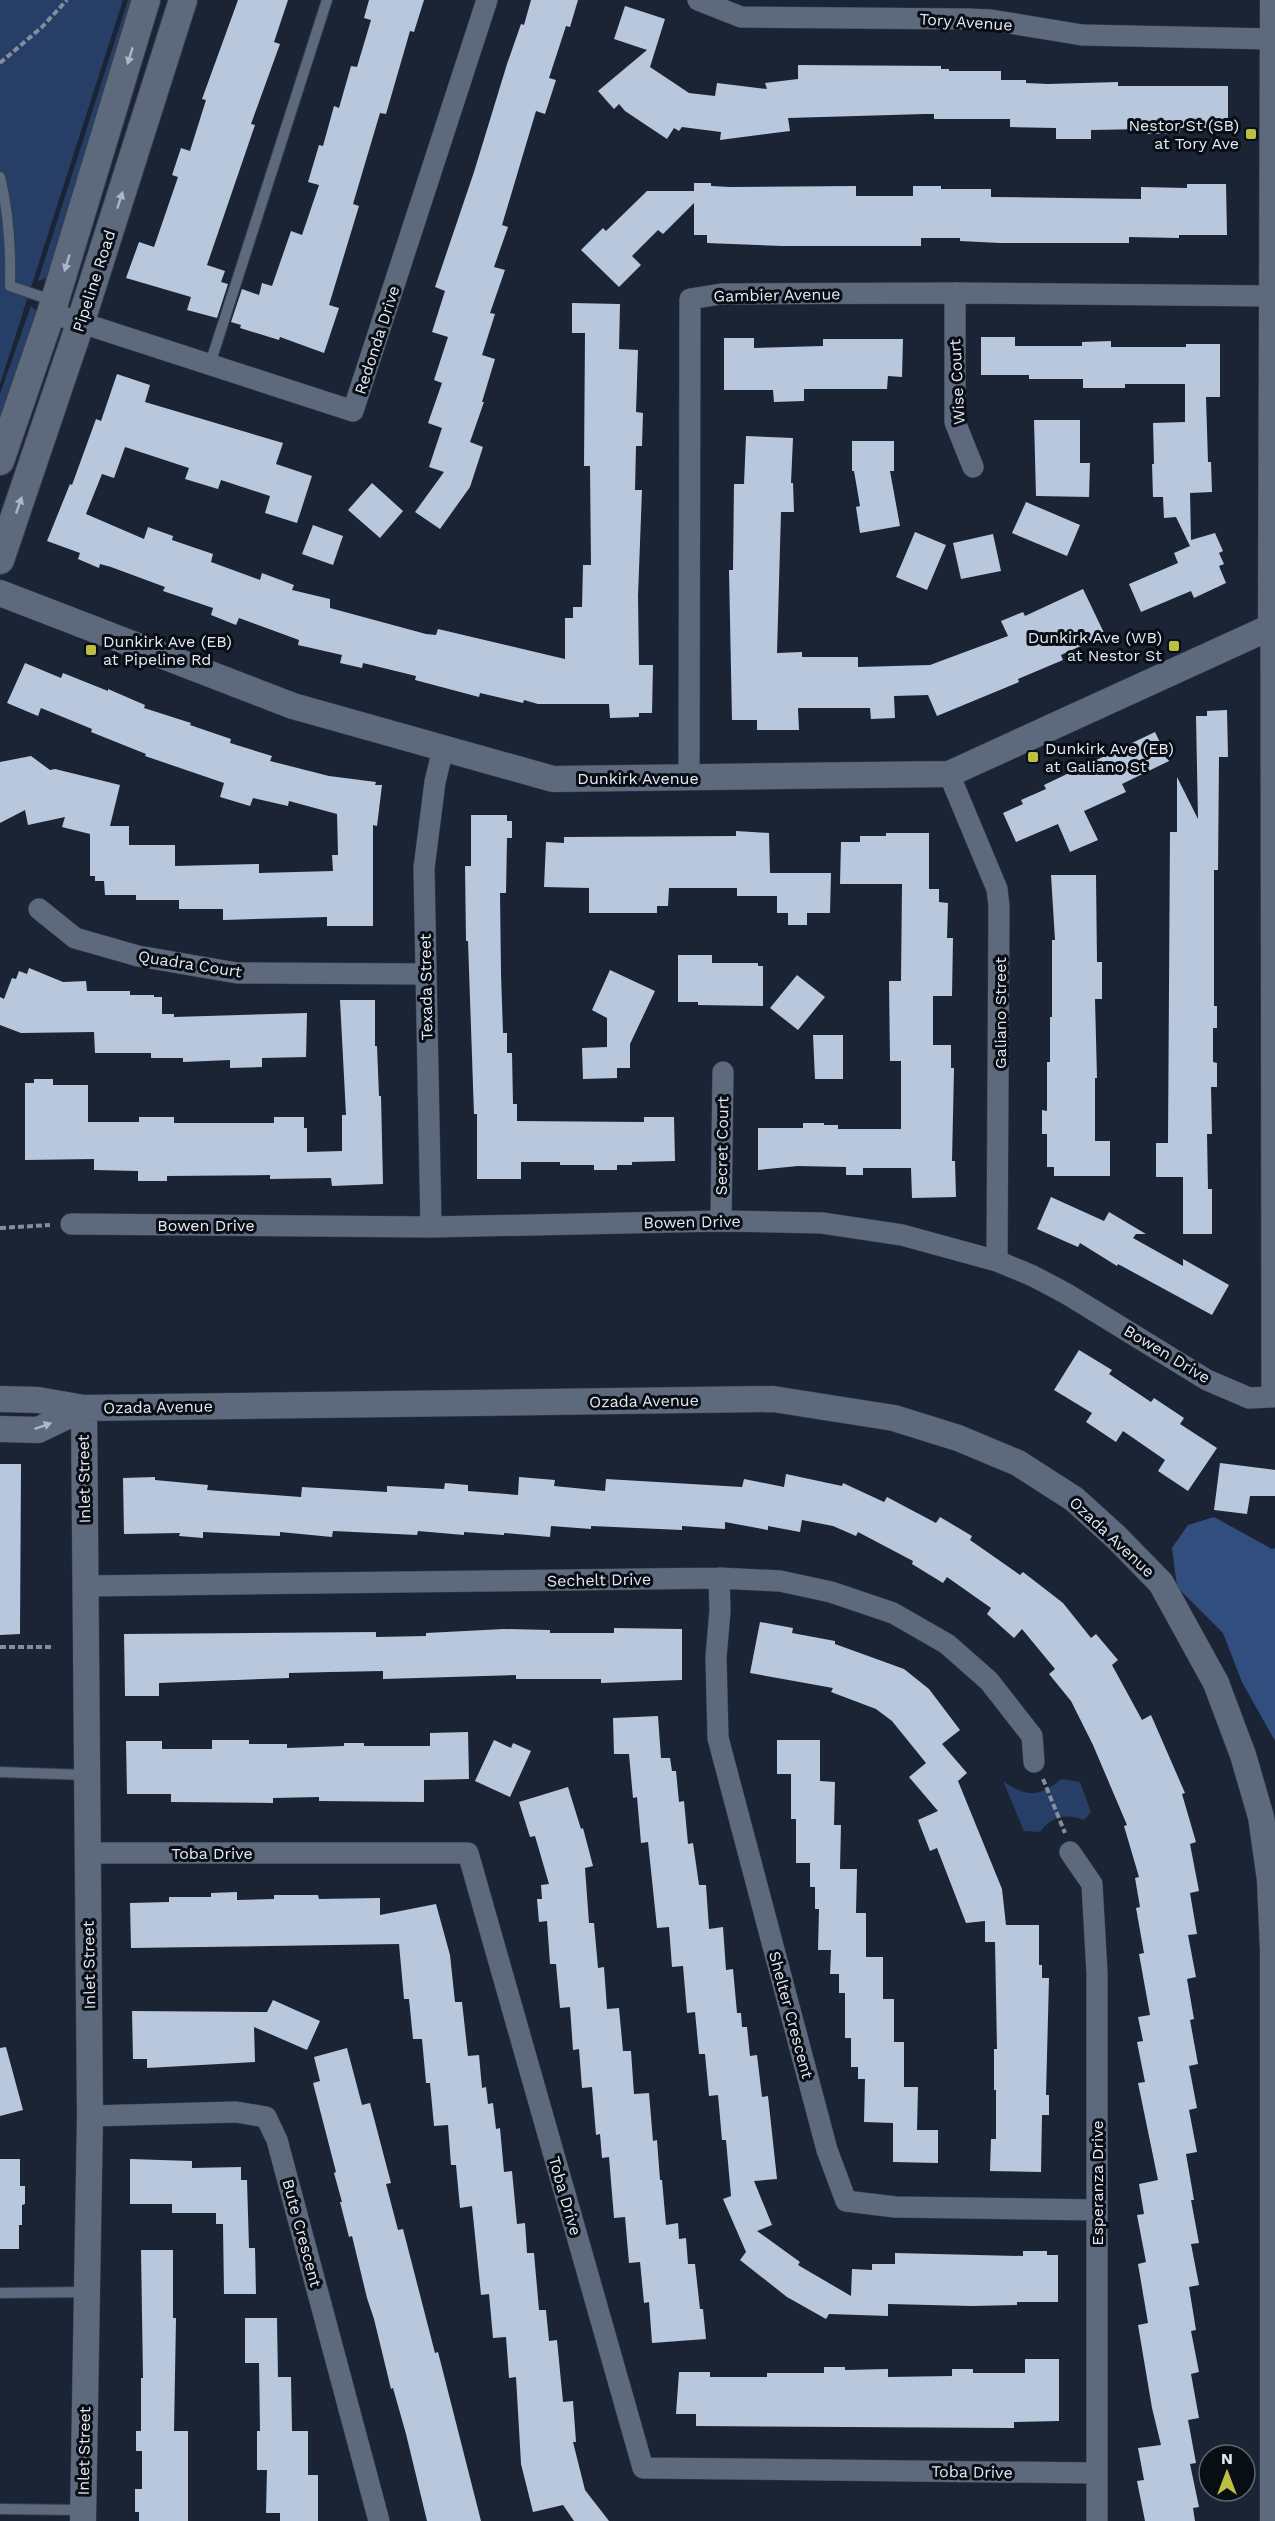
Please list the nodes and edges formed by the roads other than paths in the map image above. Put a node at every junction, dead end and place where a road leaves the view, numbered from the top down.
1 (147, 0) edge
2 (183, 0) edge
3 (327, 0) edge
4 (487, 0) edge
5 (698, 0) edge
6 (1273, 0) edge
7 (1273, 39) junction
8 (0, 177) edge
9 (5, 286) edge
10 (955, 293) junction
11 (1272, 296) junction
12 (53, 308) junction
13 (80, 324) junction
14 (210, 364) junction
15 (0, 461) edge
16 (973, 467) dead end
17 (0, 560) edge
18 (0, 592) edge
19 (1273, 626) edge
20 (443, 748) junction
21 (949, 774) junction
22 (689, 778) junction
23 (39, 909) dead end
24 (425, 974) junction
25 (723, 1072) dead end
26 (721, 1221) junction
27 (71, 1224) road end
28 (431, 1227) junction
29 (1273, 1231) edge
30 (997, 1261) junction
31 (0, 1399) edge
32 (84, 1408) junction
33 (0, 1429) edge
34 (719, 1578) junction
35 (85, 1586) junction
36 (1034, 1762) road end
37 (0, 1772) edge
38 (87, 1774) junction
39 (1070, 1852) road end
40 (88, 1854) junction
41 (90, 2116) junction
42 (1097, 2210) junction
43 (86, 2292) junction
44 (0, 2293) edge
45 (1096, 2473) junction
46 (0, 2509) edge
47 (83, 2516) edge
48 (379, 2521) edge
49 (1097, 2521) edge
50 (1273, 2521) edge

1 -> 12 main road, Pipeline Road
13 -> 2 main road, Pipeline Road
3 - 14 lane
4 - 14 street, Redonda Drive
5 - 7 street, Tory Avenue
6 - 7 street
7 - 11 street
8 - 9 lane
9 - 12 lane
10 - 11 street, Gambier Avenue
10 - 16 street, Wise Court
10 - 22 street, Gambier Avenue
11 - 19 street
12 - 13 street, Redonda Drive
12 - 15 main road, Pipeline Road
13 - 14 street, Redonda Drive
17 -> 13 main road, Pipeline Road
18 - 20 street, Dunkirk Avenue
19 - 21 street, Dunkirk Avenue
19 - 29 street
20 - 22 street, Dunkirk Avenue
20 - 24 street, Texada Street
21 - 22 street, Dunkirk Avenue
21 - 30 street, Galiano Street
23 - 24 street, Quadra Court
24 - 28 street, Texada Street
25 - 26 street, Secret Court
26 - 28 street, Bowen Drive
26 - 30 street, Bowen Drive
27 - 28 street, Bowen Drive
29 - 30 street, Bowen Drive
31 - 32 street, Ozada Avenue
33 -> 32 street, Ozada Avenue
32 - 35 street, Inlet Street
32 - 50 street, Ozada Avenue
34 - 35 street, Sechelt Drive
34 - 36 street, Sechelt Drive
34 - 42 street, Shelter Crescent
35 - 38 street, Inlet Street
37 - 38 lane
38 - 40 street, Inlet Street
39 - 42 street, Esperanza Drive
40 - 41 street, Inlet Street
40 - 45 street, Toba Drive
41 - 43 street, Inlet Street
41 - 48 street, Bute Crescent
42 - 45 street, Esperanza Drive
43 - 44 lane
43 - 47 street, Inlet Street
45 - 49 street, Esperanza Drive
46 - 47 lane

